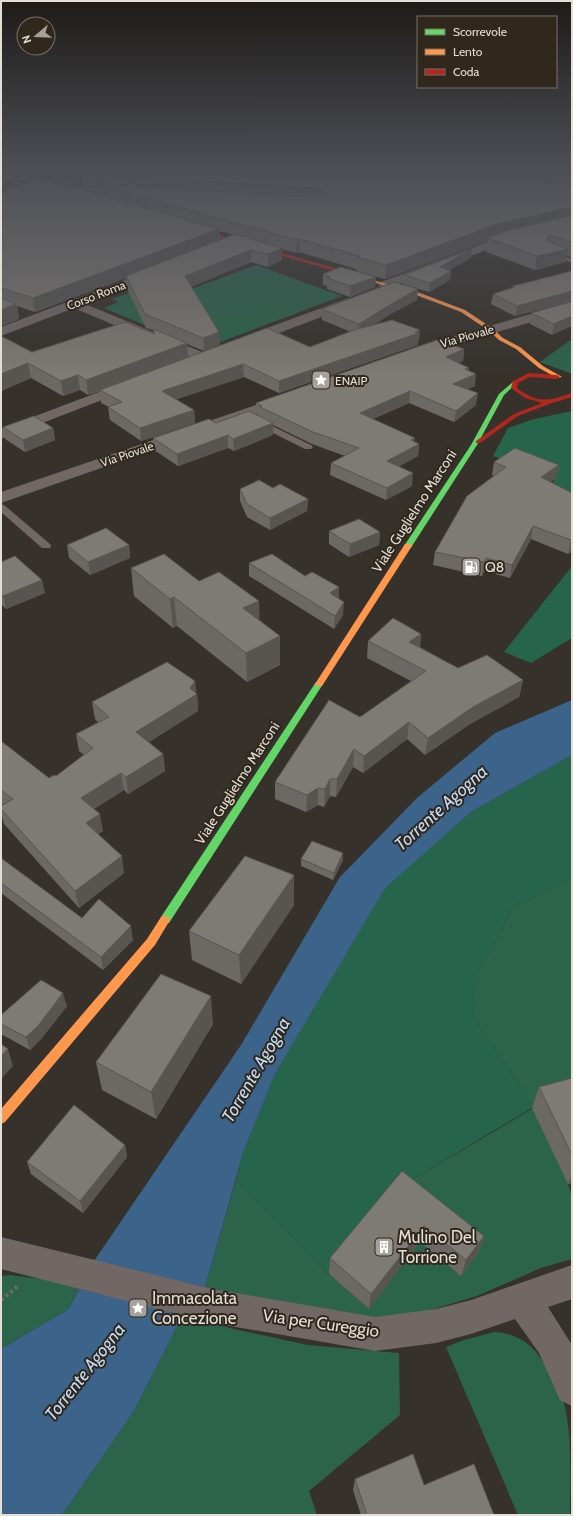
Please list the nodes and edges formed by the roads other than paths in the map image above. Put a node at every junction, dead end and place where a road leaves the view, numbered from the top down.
1 (217, 236) edge
2 (522, 236) edge
3 (235, 241) junction
4 (214, 249) edge
5 (549, 252) edge
6 (572, 261) edge
7 (164, 268) edge
8 (388, 286) junction
9 (372, 294) edge
10 (359, 299) edge
11 (74, 304) junction
12 (572, 306) edge
13 (15, 311) edge
14 (35, 319) junction
15 (490, 329) junction
16 (1, 332) edge
17 (501, 339) junction
18 (230, 346) edge
19 (506, 350) dead end
20 (216, 352) edge
21 (404, 356) edge
22 (202, 357) junction
23 (187, 363) edge
24 (515, 378) junction
25 (142, 380) edge
26 (301, 393) edge
27 (572, 396) edge
28 (552, 401) junction
29 (242, 414) junction
30 (1, 434) edge
31 (474, 445) junction
32 (308, 448) dead end
33 (1, 498) edge
34 (1, 507) edge
35 (46, 546) dead end
36 (1, 1118) edge
37 (1, 1253) edge
38 (572, 1282) edge
39 (521, 1300) junction
40 (572, 1388) edge

1 - 3 main road
2 - 8 street
3 - 4 street
3 - 8 main road
5 - 6 lane
7 - 11 street, Corso Roma
8 - 9 street
8 - 15 main road
10 - 18 street
11 - 14 street, Corso Roma
11 - 22 street
12 - 15 street, Via Piovale
13 - 14 street
14 - 16 street, Corso Roma
15 - 17 main road
15 - 21 street, Via Piovale
17 - 19 main road
17 - 24 main road
20 - 22 street
22 - 23 street
24 - 28 main road
24 - 31 main road, Viale Guglielmo Marconi
25 - 30 street
26 - 29 street, Via Piovale
27 - 28 main road
28 - 31 main road, Viale Guglielmo Marconi
29 - 32 lane
29 - 33 street, Via Piovale
31 - 36 main road, Viale Guglielmo Marconi
34 - 35 lane
37 - 39 street, Via per Cureggio
38 - 39 street, Via per Cureggio
39 - 40 street

